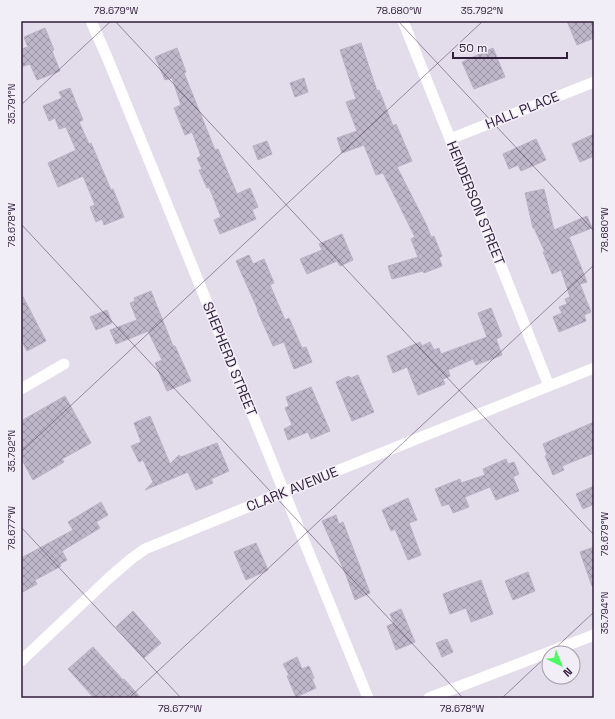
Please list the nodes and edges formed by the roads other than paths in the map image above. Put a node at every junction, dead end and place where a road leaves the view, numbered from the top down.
1 (91, 21) edge
2 (402, 21) edge
3 (594, 82) edge
4 (450, 139) junction
5 (64, 364) dead end
6 (594, 368) edge
7 (549, 386) junction
8 (21, 389) edge
9 (284, 492) junction
10 (594, 634) edge
11 (22, 657) edge
12 (368, 698) edge
13 (429, 698) edge

1 - 9 street, SHEPHERD STREET
2 - 4 street, HENDERSON STREET
3 - 4 street, HALL PLACE
4 - 7 street, HENDERSON STREET
5 - 8 street
6 - 7 street, CLARK AVENUE
7 - 9 street, CLARK AVENUE
9 - 11 street, CLARK AVENUE
9 - 12 street, SHEPHERD STREET
10 - 13 street

